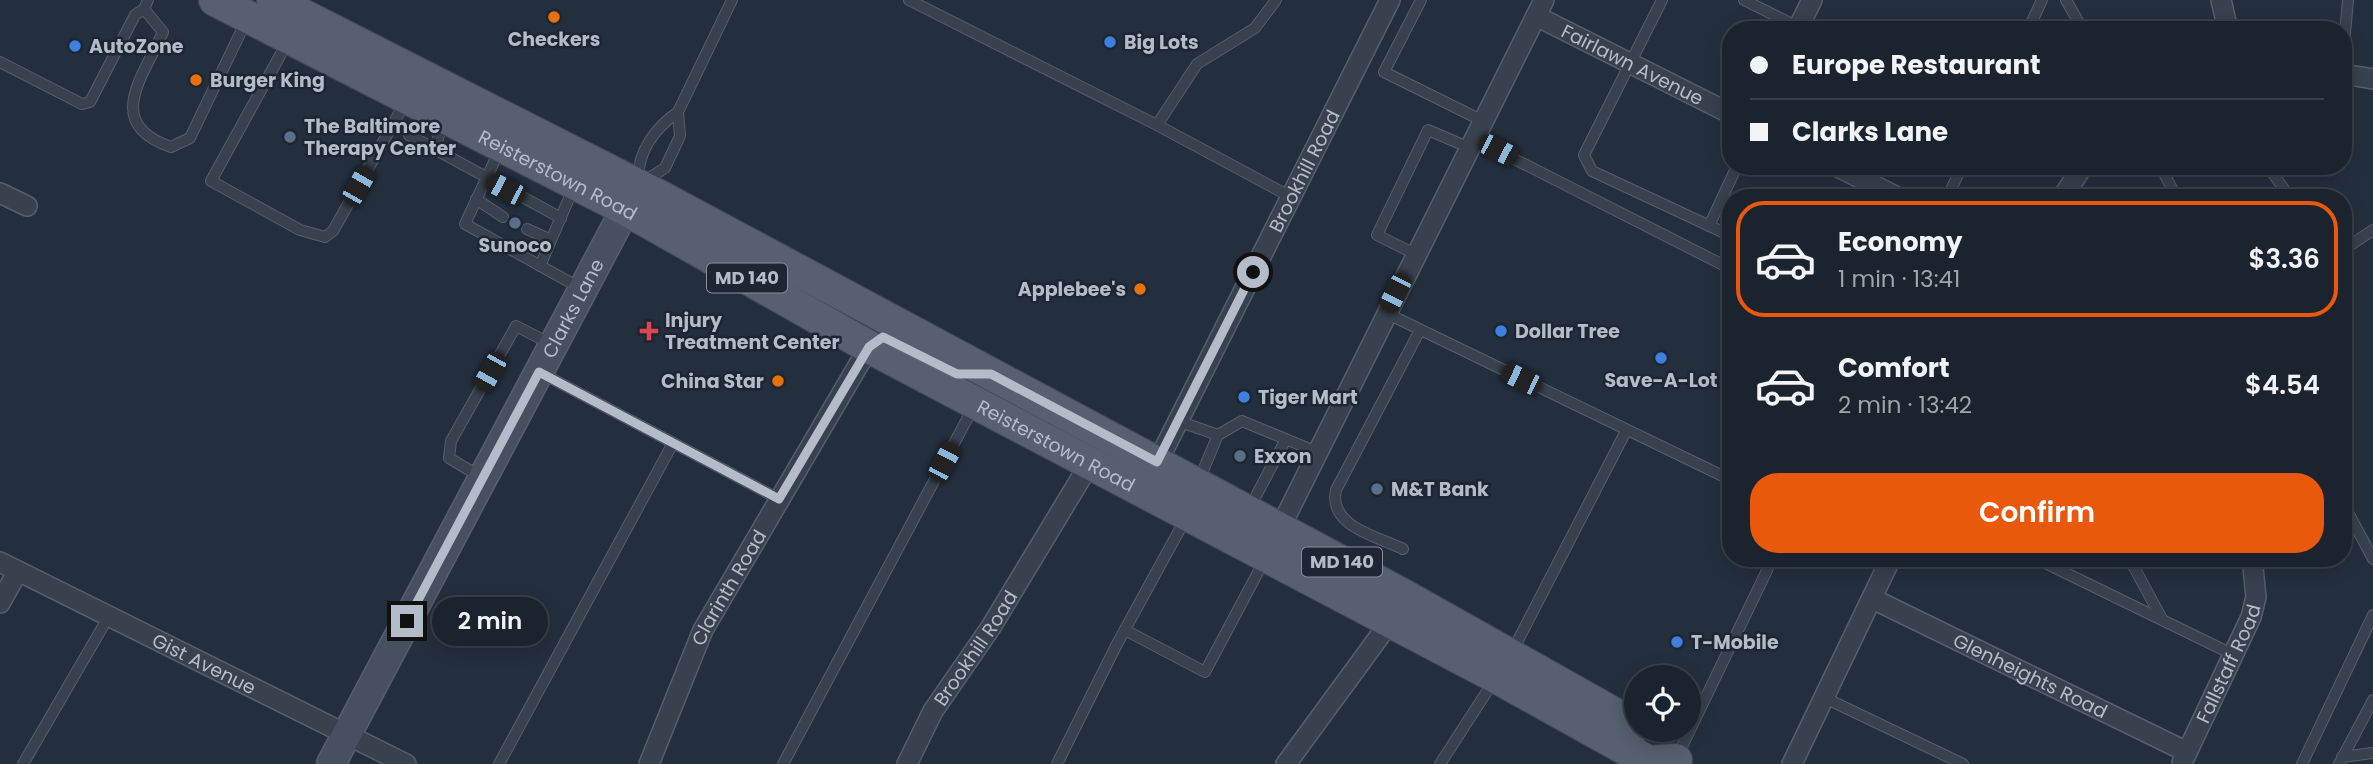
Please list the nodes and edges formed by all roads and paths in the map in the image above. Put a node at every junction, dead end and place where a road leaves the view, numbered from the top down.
1 (215, 0) edge
2 (732, 0) edge
3 (909, 0) edge
4 (1276, 0) edge
5 (1390, 0) edge
6 (1421, 0) edge
7 (1662, 0) edge
8 (1744, 0) edge
9 (1812, 0) edge
10 (2042, 0) edge
11 (2066, 0) edge
12 (2221, 0) edge
13 (2348, 0) edge
14 (146, 4) edge
15 (260, 8) edge
16 (1540, 8) edge
17 (1785, 21) edge
18 (1803, 21) edge
19 (2032, 21) edge
20 (2078, 21) edge
21 (2226, 21) edge
22 (2346, 21) edge
23 (290, 37) junction
24 (391, 58) junction
25 (0, 62) edge
26 (1628, 63) junction
27 (2352, 76) edge
28 (2373, 79) edge
29 (407, 97) junction
30 (1722, 110) edge
31 (678, 112) junction
32 (446, 117) junction
33 (1483, 121) junction
34 (1157, 125) junction
35 (409, 135) dead end
36 (1472, 143) junction
37 (502, 145) junction
38 (434, 150) junction
39 (1854, 175) edge
40 (486, 179) junction
41 (575, 183) junction
42 (1881, 189) edge
43 (0, 193) edge
44 (631, 197) junction
45 (1291, 197) junction
46 (1722, 198) edge
47 (477, 200) junction
48 (27, 206) dead end
49 (503, 217) dead end
50 (561, 218) junction
51 (1709, 226) junction
52 (527, 229) dead end
53 (2373, 230) edge
54 (1722, 232) edge
55 (551, 240) junction
56 (2352, 244) edge
57 (1415, 254) junction
58 (1722, 265) edge
59 (540, 266) junction
60 (582, 289) junction
61 (1385, 313) junction
62 (1420, 330) junction
63 (553, 345) junction
64 (869, 347) junction
65 (539, 372) junction
66 (991, 374) junction
67 (976, 402) junction
68 (1178, 421) junction
69 (1626, 430) junction
70 (1218, 435) junction
71 (1285, 441) junction
72 (673, 443) junction
73 (1317, 452) junction
74 (1157, 462) junction
75 (1090, 463) junction
76 (1722, 476) edge
77 (483, 477) junction
78 (1197, 485) junction
79 (1143, 491) junction
80 (779, 499) junction
81 (1248, 512) junction
82 (1188, 515) junction
83 (2352, 520) edge
84 (1279, 528) junction
85 (1403, 548) dead end
86 (1266, 557) junction
87 (2373, 559) edge
88 (0, 562) edge
89 (1769, 567) edge
90 (1887, 567) edge
91 (2054, 567) edge
92 (2134, 567) edge
93 (2253, 567) edge
94 (18, 571) junction
95 (1872, 598) junction
96 (0, 603) edge
97 (2373, 615) edge
98 (109, 616) junction
99 (2163, 620) junction
100 (1390, 622) junction
101 (1125, 630) junction
102 (2234, 656) junction
103 (1503, 667) junction
104 (1825, 698) junction
105 (2373, 700) edge
106 (1624, 721) edge
107 (348, 733) junction
108 (1662, 742) edge
109 (2373, 753) edge
110 (2184, 758) edge
111 (2340, 761) edge
112 (1679, 762) edge
113 (23, 764) edge
114 (331, 764) edge
115 (407, 764) edge
116 (499, 764) edge
117 (649, 764) edge
118 (783, 764) edge
119 (907, 764) edge
120 (1057, 764) edge
121 (1286, 764) edge
122 (1440, 764) edge
123 (1792, 764) edge
124 (1963, 764) edge
125 (2302, 764) edge

1 - 15 main road, Reisterstown Road / MD 140
2 - 31 lane
3 - 34 lane
4 - 34 lane
5 - 45 street, Brookhill Road
6 - 33 lane
7 - 26 lane
8 - 17 lane
9 - 18 street
10 - 19 lane
11 - 20 lane
12 - 21 street
13 - 22 lane
14 - 15 lane
14 - 25 lane
15 - 23 main road, Reisterstown Road / MD 140
15 - 24 main road, Reisterstown Road / MD 140
16 - 26 street, Fairlawn Avenue
16 - 33 street
23 - 24 main road
23 - 29 main road, Reisterstown Road / MD 140
23 - 29 lane
24 - 44 main road, Reisterstown Road / MD 140
26 - 30 street, Fairlawn Avenue
26 - 51 lane
27 - 28 street
29 - 32 main road, Reisterstown Road / MD 140
31 - 44 lane
31 - 44 lane
32 - 37 main road, Reisterstown Road / MD 140
32 - 38 lane
33 - 36 street
34 - 45 lane
35 - 38 lane
36 - 57 street
36 - 57 lane
36 - 58 lane
37 - 40 lane
37 - 41 main road, Reisterstown Road / MD 140
38 - 40 lane
39 - 42 street
40 - 47 lane
40 - 50 lane
41 - 44 main road, Reisterstown Road / MD 140
41 - 50 lane
43 - 48 street
44 - 60 street, Clarks Lane
44 - 64 main road, Reisterstown Road / MD 140
44 - 66 main road, Reisterstown Road / MD 140
45 - 68 street, Brookhill Road
46 - 51 lane
47 - 49 lane
47 - 59 lane
50 - 55 lane
51 - 54 lane
52 - 55 lane
53 - 56 lane
55 - 59 lane
57 - 61 street
59 - 60 lane
60 - 63 street, Clarks Lane
61 - 62 lane
61 - 73 street
62 - 69 lane
62 - 85 lane
63 - 65 street, Clarks Lane
63 - 77 lane
64 - 66 main road
64 - 67 main road, Reisterstown Road / MD 140
64 - 80 street, Clarinth Road
65 - 72 lane
65 - 77 street, Clarks Lane
66 - 74 main road, Reisterstown Road / MD 140
67 - 75 main road, Reisterstown Road / MD 140
67 - 118 lane
68 - 70 lane
68 - 74 street, Brookhill Road
69 - 76 lane
69 - 103 lane
70 - 71 lane
70 - 78 lane
71 - 73 lane
71 - 81 lane
72 - 80 lane
72 - 116 lane
73 - 84 street
74 - 78 main road, Reisterstown Road / MD 140
74 - 79 street, Brookhill Road
75 - 79 main road, Reisterstown Road / MD 140
75 - 119 street, Brookhill Road
77 - 107 street, Clarks Lane
78 - 81 main road, Reisterstown Road / MD 140
79 - 82 main road, Reisterstown Road / MD 140
80 - 117 street, Clarinth Road
81 - 84 main road, Reisterstown Road / MD 140
82 - 86 main road, Reisterstown Road / MD 140
82 - 101 lane
83 - 87 lane
84 - 86 street
84 - 103 main road, Reisterstown Road / MD 140
86 - 100 main road, Reisterstown Road / MD 140
86 - 101 lane
88 - 94 street, Gist Avenue
89 - 112 lane
90 - 95 street
91 - 99 lane
92 - 99 lane
93 - 102 street, Fallstaff Road
94 - 96 street
94 - 98 street, Gist Avenue
95 - 104 street
95 - 110 street, Glenheights Road
97 - 125 lane
98 - 107 street, Gist Avenue
98 - 113 lane
99 - 102 lane
100 - 103 main road, Reisterstown Road / MD 140
100 - 121 street
101 - 120 lane
102 - 110 street, Fallstaff Road
103 - 106 main road, Reisterstown Road / MD 140
103 - 112 main road, Reisterstown Road / MD 140
103 - 122 lane
104 - 123 street
104 - 124 lane
105 - 111 lane
107 - 114 street, Clarks Lane
107 - 115 street, Gist Avenue
108 - 112 main road
109 - 111 lane

